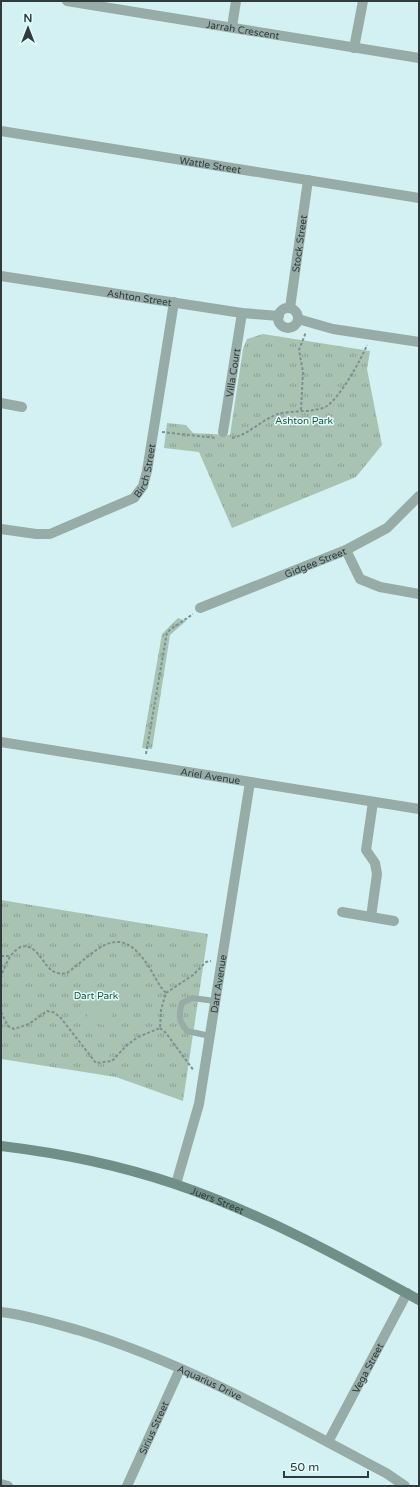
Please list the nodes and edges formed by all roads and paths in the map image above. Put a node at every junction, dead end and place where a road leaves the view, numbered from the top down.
1 (67, 1) edge
2 (236, 1) edge
3 (363, 1) edge
4 (232, 27) junction
5 (354, 48) junction
6 (419, 58) edge
7 (1, 131) edge
8 (308, 180) junction
9 (419, 198) edge
10 (1, 276) edge
11 (174, 302) junction
12 (290, 308) junction
13 (242, 313) junction
14 (279, 316) junction
15 (298, 319) junction
16 (310, 321) junction
17 (372, 335) junction
18 (419, 342) edge
19 (1, 403) edge
20 (22, 407) dead end
21 (301, 410) junction
22 (153, 430) junction
23 (225, 436) junction
24 (419, 496) edge
25 (1, 529) edge
26 (346, 550) junction
27 (419, 594) edge
28 (200, 608) joint
29 (1, 742) edge
30 (144, 765) junction
31 (250, 782) junction
32 (373, 802) junction
33 (419, 809) edge
34 (342, 912) dead end
35 (371, 917) junction
36 (394, 921) dead end
37 (1, 956) edge
38 (10, 956) junction
39 (222, 961) junction
40 (1, 977) edge
41 (166, 993) junction
42 (215, 1001) junction
43 (1, 1012) edge
44 (160, 1028) junction
45 (210, 1036) junction
46 (202, 1082) junction
47 (1, 1146) edge
48 (176, 1184) junction
49 (407, 1293) junction
50 (419, 1300) edge
51 (1, 1312) edge
52 (180, 1369) junction
53 (328, 1442) junction
54 (1, 1484) edge
55 (8, 1486) edge
56 (127, 1486) edge
57 (405, 1486) edge

1 - 4 street, Jarrah Crescent
2 - 4 street
3 - 5 street
4 - 5 street, Jarrah Crescent
5 - 6 street, Jarrah Crescent
7 - 8 street, Wattle Street
8 - 9 street, Wattle Street
8 - 12 street, Stock Street
10 - 11 street, Ashton Street
11 - 13 street, Ashton Street
11 - 22 street, Birch Street
12 - 14 street
12 - 15 street
13 - 14 street, Ashton Street
13 - 23 street, Villa Court
14 - 15 street
15 - 16 street
16 - 17 street
16 - 21 path
17 - 18 street
17 - 21 path
19 - 20 street
21 - 23 path
22 - 23 path
22 - 25 street, Birch Street
24 - 26 street, Gidgee Street
26 - 27 street
26 - 28 street, Gidgee Street
28 - 30 path
29 - 30 street, Ariel Avenue
30 - 31 street, Ariel Avenue
31 - 32 street, Ariel Avenue
31 - 39 street, Dart Avenue
32 - 33 street, Ariel Avenue
32 - 35 street
34 - 35 street
35 - 36 street
37 - 38 path
38 - 40 path
38 - 41 path
39 - 41 path
39 - 42 street, Dart Avenue
41 - 44 path
42 - 45 street, Dart Avenue
42 - 45 lane
43 - 44 path
44 - 46 path
45 - 46 street, Dart Avenue
46 - 48 street, Dart Avenue
47 - 48 street, Juers Street
48 - 49 street, Juers Street
49 - 50 street, Juers Street
49 - 53 street, Vega Street
51 - 52 street, Aquarius Drive
52 - 53 street, Aquarius Drive
52 - 56 street, Sirius Street
53 - 57 street, Aquarius Drive
54 - 55 street

